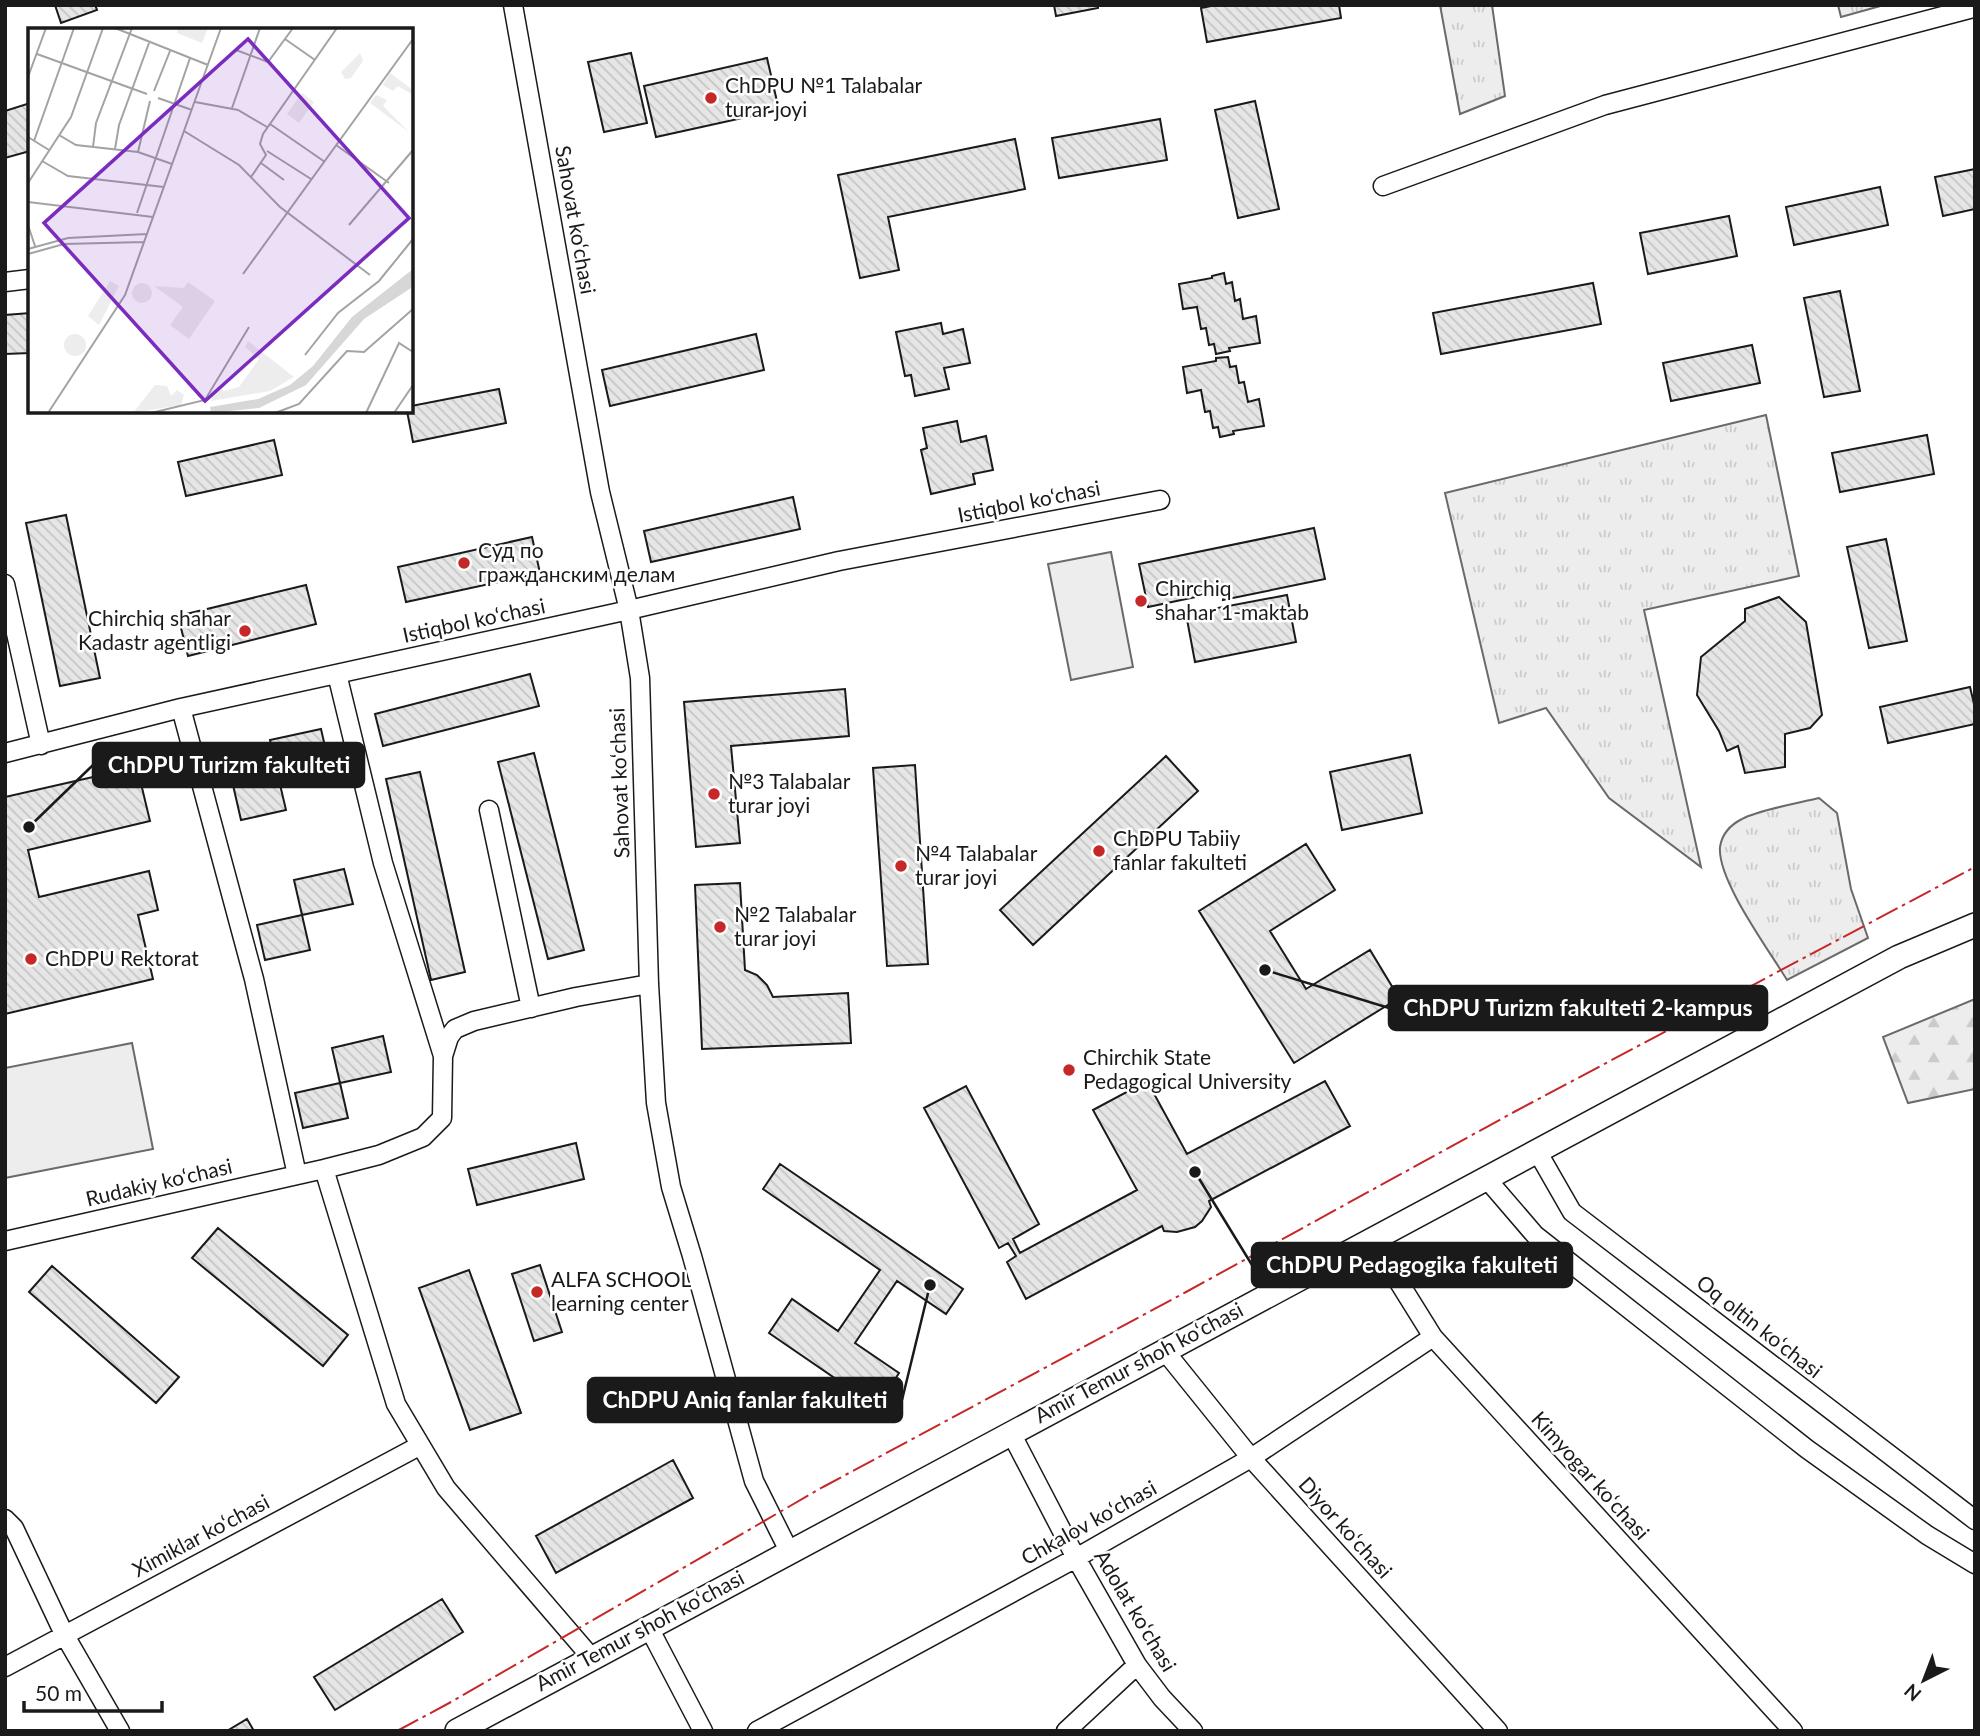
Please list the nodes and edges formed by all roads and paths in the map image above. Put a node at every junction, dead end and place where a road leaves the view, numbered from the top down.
1 (513, 5) edge
2 (1973, 7) edge
3 (1383, 186) dead end
4 (28, 279) edge
5 (5, 282) edge
6 (1160, 500) dead end
7 (5, 584) edge
8 (629, 610) junction
9 (337, 674) junction
10 (181, 709) junction
11 (41, 746) junction
12 (5, 753) edge
13 (489, 810) dead end
14 (1975, 925) edge
15 (649, 984) junction
16 (531, 1008) junction
17 (443, 1056) junction
18 (1537, 1151) junction
19 (324, 1169) junction
20 (297, 1175) junction
21 (1486, 1178) junction
22 (1372, 1238) junction
23 (5, 1241) edge
24 (1433, 1338) junction
25 (1164, 1350) junction
26 (1011, 1433) junction
27 (419, 1446) junction
28 (1251, 1458) junction
29 (5, 1519) edge
30 (1975, 1520) edge
31 (789, 1550) junction
32 (1076, 1558) junction
33 (1975, 1564) edge
34 (648, 1626) junction
35 (64, 1634) junction
36 (591, 1657) junction
37 (1137, 1665) junction
38 (5, 1667) edge
39 (120, 1731) edge
40 (457, 1731) edge
41 (703, 1731) edge
42 (757, 1731) edge
43 (1066, 1731) edge
44 (1193, 1731) edge
45 (1498, 1731) edge
46 (1793, 1731) edge

1 - 8 street, Sahovat ko‘chasi
2 - 3 street
4 - 5 street
6 - 8 street, Istiqbol ko‘chasi
7 - 11 street
8 - 9 street, Istiqbol ko‘chasi
8 - 15 street, Sahovat ko‘chasi
9 - 10 street, Istiqbol ko‘chasi
9 - 17 street
10 - 11 street, Istiqbol ko‘chasi
10 - 20 street
11 - 12 street, Istiqbol ko‘chasi
13 - 16 street
14 - 18 main road, Amir Temur shoh ko‘chasi
15 - 16 street
15 - 31 street, Sahovat ko‘chasi
16 - 17 street
17 - 19 street, Rudakiy ko‘chasi
18 - 21 main road, Amir Temur shoh ko‘chasi
18 - 30 street, Oq oltin ko‘chasi
19 - 20 street, Rudakiy ko‘chasi
19 - 27 street
20 - 23 street, Rudakiy ko‘chasi
21 - 22 main road, Amir Temur shoh ko‘chasi
21 - 33 street
22 - 24 street, Kimyogar ko‘chasi
22 - 25 main road, Amir Temur shoh ko‘chasi
24 - 28 street, Chkalov ko‘chasi
24 - 46 street, Kimyogar ko‘chasi
25 - 26 main road, Amir Temur shoh ko‘chasi
25 - 28 street, Diyor ko‘chasi
26 - 31 main road, Amir Temur shoh ko‘chasi
26 - 32 street, Adolat ko‘chasi
27 - 35 street, Ximiklar ko‘chasi
27 - 36 street
28 - 32 street, Chkalov ko‘chasi
28 - 45 street, Diyor ko‘chasi
29 - 35 street
31 - 34 main road, Amir Temur shoh ko‘chasi
32 - 37 street, Adolat ko‘chasi
32 - 42 street, Chkalov ko‘chasi
34 - 36 main road, Amir Temur shoh ko‘chasi
34 - 41 street
35 - 38 street, Ximiklar ko‘chasi
35 - 39 street
36 - 40 main road, Amir Temur shoh ko‘chasi
37 - 43 street
37 - 44 street, Adolat ko‘chasi

